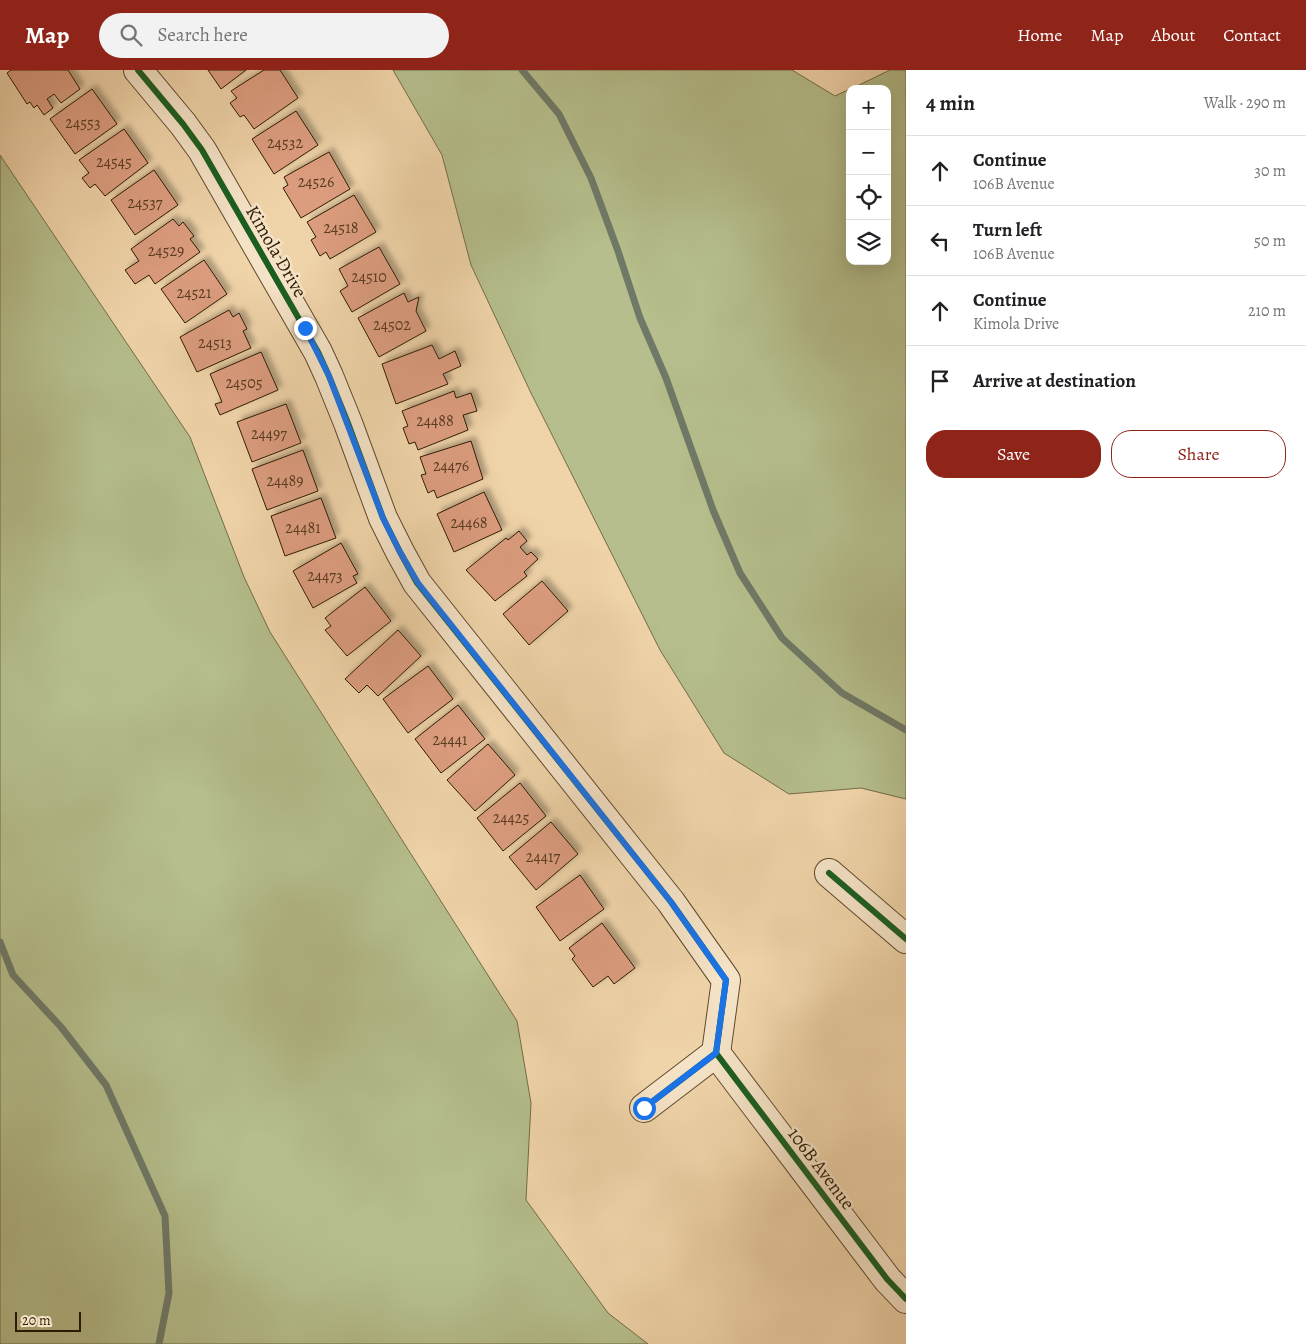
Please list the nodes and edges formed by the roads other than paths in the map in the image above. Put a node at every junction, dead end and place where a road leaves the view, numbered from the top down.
1 (138, 70) edge
2 (829, 873) dead end
3 (906, 939) edge
4 (716, 1053) junction
5 (644, 1108) dead end
6 (906, 1299) edge

1 - 4 street, Kimola Drive
2 - 3 street
4 - 5 street
4 - 6 street, 106B Avenue

